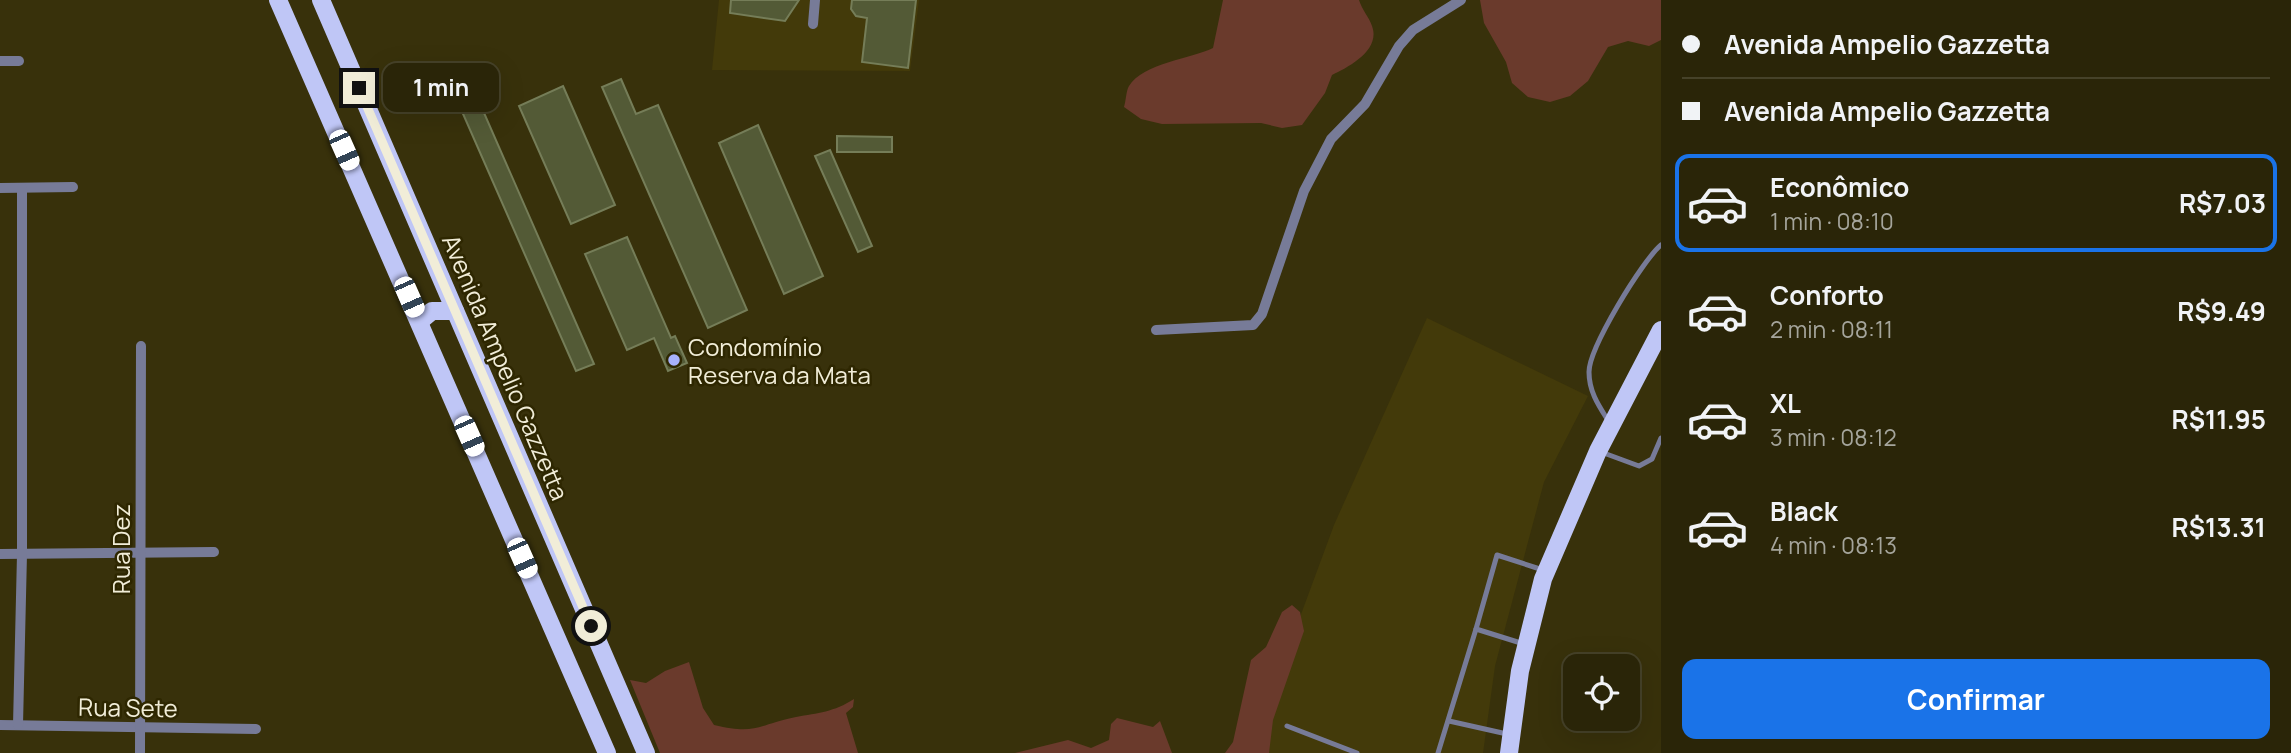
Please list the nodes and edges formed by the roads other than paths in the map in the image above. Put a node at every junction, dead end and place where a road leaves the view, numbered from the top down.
1 (278, 0) edge
2 (321, 0) edge
3 (815, 0) edge
4 (1461, 0) edge
5 (813, 24) dead end
6 (0, 61) edge
7 (19, 61) dead end
8 (73, 187) dead end
9 (0, 188) edge
10 (22, 188) junction
11 (1661, 245) edge
12 (455, 311) junction
13 (420, 321) junction
14 (1156, 330) dead end
15 (1661, 330) edge
16 (141, 346) dead end
17 (1611, 426) junction
18 (1661, 438) edge
19 (1598, 451) junction
20 (214, 552) dead end
21 (0, 554) edge
22 (22, 554) junction
23 (141, 555) junction
24 (1546, 571) junction
25 (1476, 629) junction
26 (1527, 644) junction
27 (1449, 721) junction
28 (0, 725) edge
29 (18, 725) junction
30 (1287, 726) dead end
31 (140, 729) junction
32 (256, 729) dead end
33 (1512, 734) junction
34 (141, 753) edge
35 (607, 753) edge
36 (646, 753) edge
37 (1357, 753) edge
38 (1438, 753) edge
39 (1509, 753) edge

1 - 13 main road
2 - 12 main road, Avenida Ampelio Gazzetta
3 - 5 street
4 - 14 street
6 - 7 street
8 - 10 street
9 - 10 street
10 - 22 street
11 - 17 lane
12 - 13 main road
12 - 36 main road, Avenida Ampelio Gazzetta
13 - 35 main road
15 - 17 main road
16 - 23 street, Rua Dez
17 - 19 main road
18 - 19 lane
19 - 24 main road
20 - 23 street
21 - 22 street
22 - 23 street
22 - 29 street
23 - 31 street, Rua Dez
24 - 25 lane
24 - 26 main road
25 - 26 lane
25 - 27 lane
26 - 33 main road
27 - 33 lane
27 - 38 lane
28 - 29 street, Rua Sete
29 - 31 street, Rua Sete
30 - 37 lane
31 - 32 street, Rua Sete
31 - 34 street, Rua Dez
33 - 39 main road

